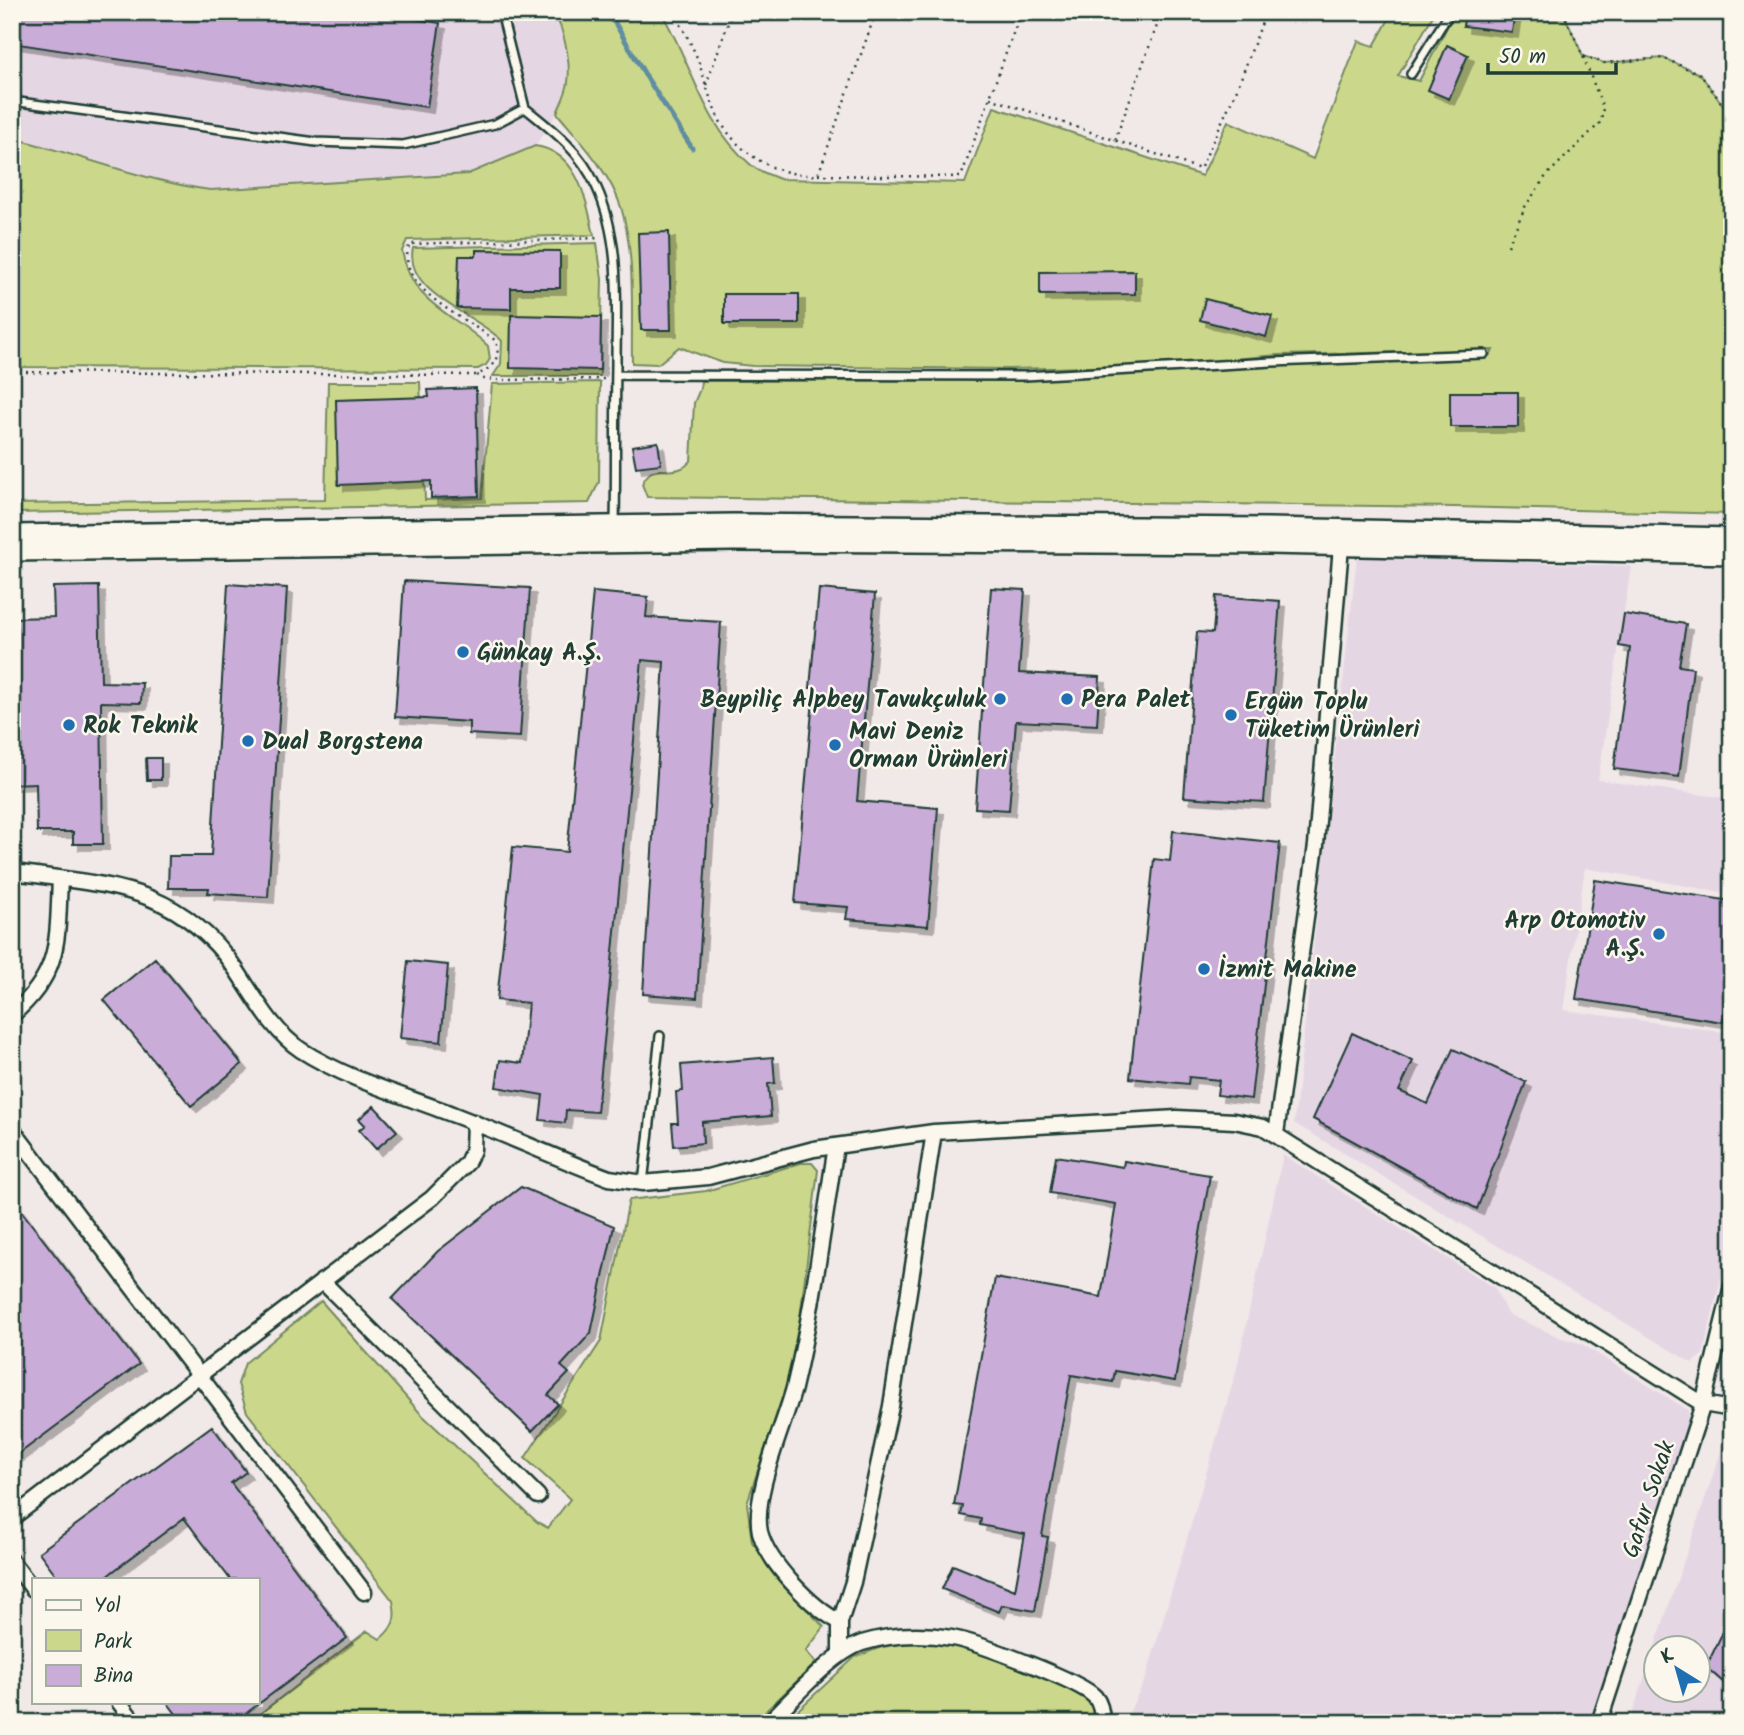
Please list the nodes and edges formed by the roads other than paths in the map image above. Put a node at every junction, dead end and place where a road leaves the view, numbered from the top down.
1 (501, 12) edge
2 (1450, 12) edge
3 (1411, 74) dead end
4 (12, 101) edge
5 (525, 108) junction
6 (1484, 354) dead end
7 (616, 377) junction
8 (12, 535) edge
9 (615, 535) junction
10 (1732, 538) edge
11 (1341, 545) junction
12 (12, 551) edge
13 (1732, 554) edge
14 (12, 870) edge
15 (61, 879) junction
16 (12, 1014) edge
17 (660, 1036) dead end
18 (474, 1122) junction
19 (12, 1129) edge
20 (934, 1132) junction
21 (1276, 1134) junction
22 (836, 1146) junction
23 (643, 1183) junction
24 (322, 1281) junction
25 (1732, 1286) edge
26 (200, 1374) junction
27 (1703, 1404) junction
28 (1732, 1409) edge
29 (538, 1496) dead end
30 (12, 1518) edge
31 (12, 1562) edge
32 (32, 1588) edge
33 (364, 1592) dead end
34 (840, 1622) junction
35 (840, 1654) junction
36 (121, 1704) edge
37 (135, 1723) edge
38 (768, 1723) edge
39 (1102, 1723) edge
40 (1599, 1723) edge

1 - 5 lane
2 - 3 lane
4 - 5 lane
5 - 7 lane
6 - 7 lane
7 - 9 lane
8 - 9 main road
9 - 10 main road
9 - 11 main road
9 - 12 main road
11 - 13 main road
11 - 21 street
14 - 15 street
15 - 16 street
15 - 18 street
17 - 23 lane
18 - 23 street
18 - 24 street
19 - 26 street
20 - 21 street
20 - 22 street
20 - 34 street
21 - 27 street
22 - 23 street
22 - 34 street
24 - 26 street
24 - 29 street
25 - 27 street, Gafur Sokak
26 - 30 street
26 - 33 street
27 - 28 street
27 - 40 street, Gafur Sokak
31 - 32 street
34 - 35 street
35 - 38 street
35 - 39 street
36 - 37 street

